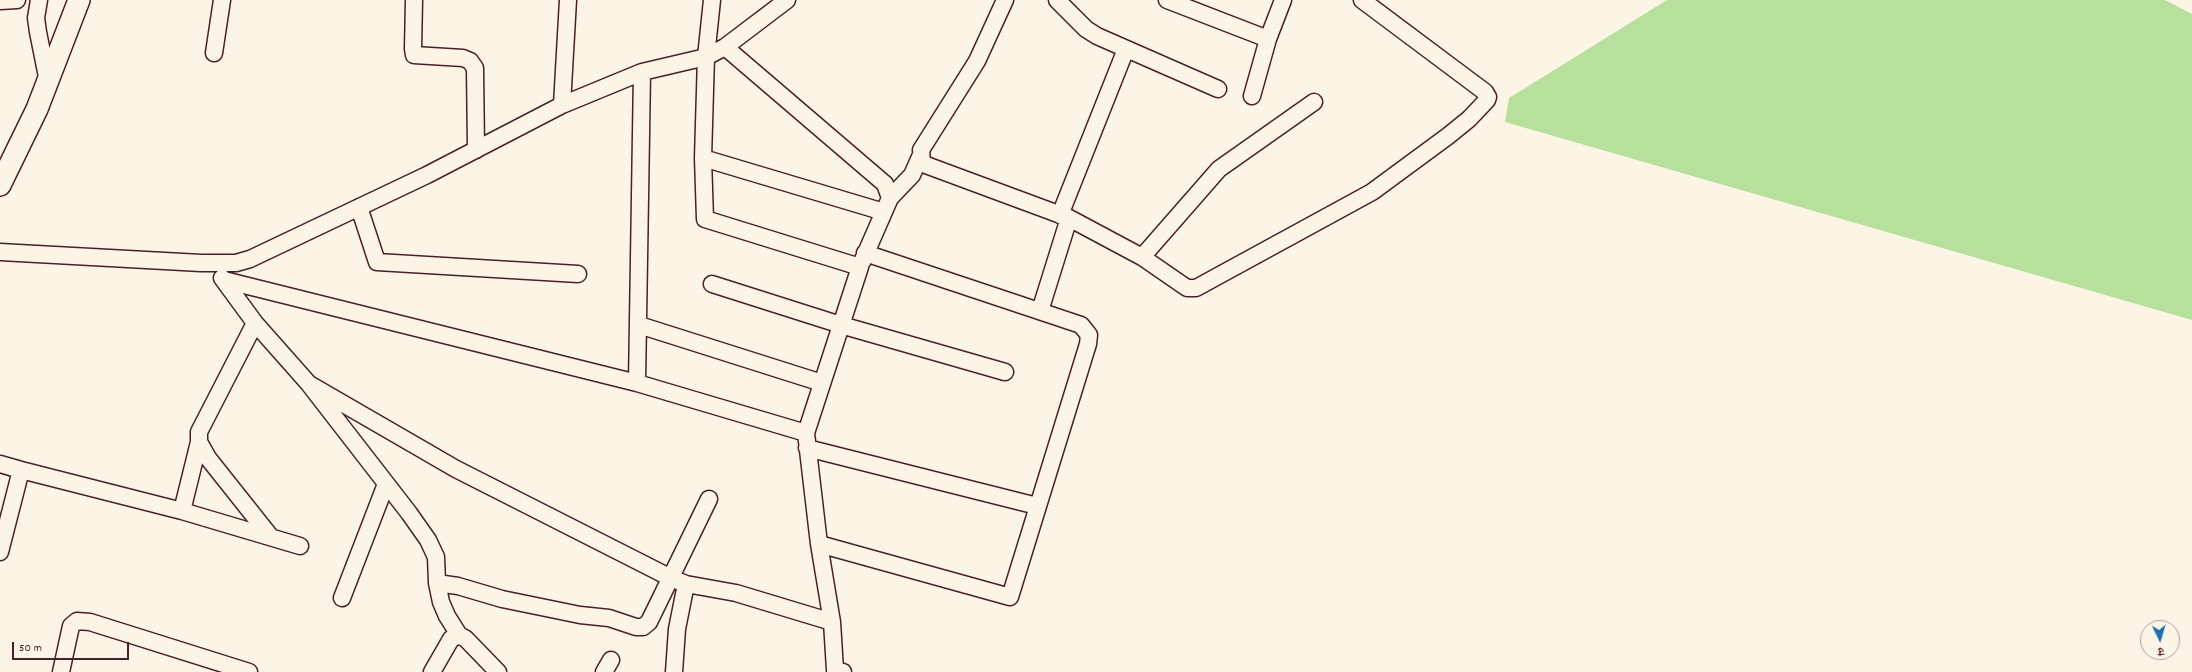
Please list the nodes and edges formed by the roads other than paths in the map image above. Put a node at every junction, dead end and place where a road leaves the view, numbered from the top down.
1 (17, 0) edge
2 (39, 0) edge
3 (78, 0) edge
4 (222, 0) edge
5 (414, 0) edge
6 (568, 0) edge
7 (712, 0) edge
8 (787, 0) edge
9 (1005, 0) edge
10 (1057, 0) edge
11 (1167, 0) edge
12 (1283, 0) edge
13 (1362, 0) edge
14 (0, 1) edge
15 (1268, 39) junction
16 (725, 47) junction
17 (1126, 49) junction
18 (214, 53) dead end
19 (706, 57) junction
20 (642, 72) junction
21 (48, 82) junction
22 (1218, 89) dead end
23 (1252, 96) dead end
24 (1314, 102) dead end
25 (562, 105) junction
26 (476, 150) junction
27 (920, 157) junction
28 (703, 158) junction
29 (0, 186) edge
30 (887, 205) junction
31 (359, 207) junction
32 (1065, 217) junction
33 (0, 252) edge
34 (1142, 256) junction
35 (863, 260) junction
36 (209, 263) junction
37 (578, 274) dead end
38 (224, 280) junction
39 (712, 284) dead end
40 (1040, 311) junction
41 (255, 323) junction
42 (639, 324) junction
43 (841, 325) junction
44 (1005, 372) dead end
45 (636, 383) junction
46 (822, 383) junction
47 (309, 384) junction
48 (807, 441) junction
49 (199, 442) junction
50 (0, 464) edge
51 (21, 470) junction
52 (386, 484) junction
53 (709, 499) dead end
54 (1037, 506) junction
55 (182, 511) junction
56 (270, 536) junction
57 (819, 544) junction
58 (300, 546) dead end
59 (0, 552) edge
60 (671, 578) junction
61 (437, 583) junction
62 (686, 584) junction
63 (342, 598) dead end
64 (832, 622) junction
65 (459, 635) junction
66 (838, 671) edge
67 (61, 672) edge
68 (249, 672) edge
69 (432, 672) edge
70 (498, 672) edge
71 (674, 672) edge

1 - 14 street
2 - 21 street
3 - 21 main road
4 - 18 street
5 - 26 street
6 - 25 street
7 - 19 street
8 - 16 street
9 - 27 street
10 - 17 street
11 - 15 street
12 - 15 street
13 - 34 street
15 - 23 street
16 - 19 street
16 - 30 street
17 - 22 street
17 - 32 street
19 - 20 street
19 - 28 street
20 - 25 street
20 - 42 street
21 - 29 main road
24 - 34 street
25 - 26 street
26 - 31 street
27 - 30 street
27 - 32 street
28 - 30 street
28 - 35 street
30 - 35 street
31 - 36 street
31 - 37 street
32 - 34 street
32 - 40 street
33 - 36 street
35 - 40 street
35 - 43 street
36 - 38 street
38 - 41 street
38 - 45 street
39 - 43 street
40 - 54 street
41 - 47 street
41 - 49 street
42 - 45 street
42 - 46 street
43 - 44 street
43 - 46 street
45 - 48 street
46 - 48 street
47 - 52 street
47 - 60 street
48 - 54 street
48 - 57 street
49 - 55 street
49 - 56 street
50 - 51 street
51 - 55 street
51 - 59 street
52 - 61 street
52 - 63 street
53 - 60 street
54 - 57 street
55 - 56 street
56 - 58 street
57 - 64 street
60 - 61 street
60 - 62 street
61 - 65 street
62 - 64 street
62 - 71 street
64 - 66 street
65 - 69 street
65 - 70 street
67 - 68 street

